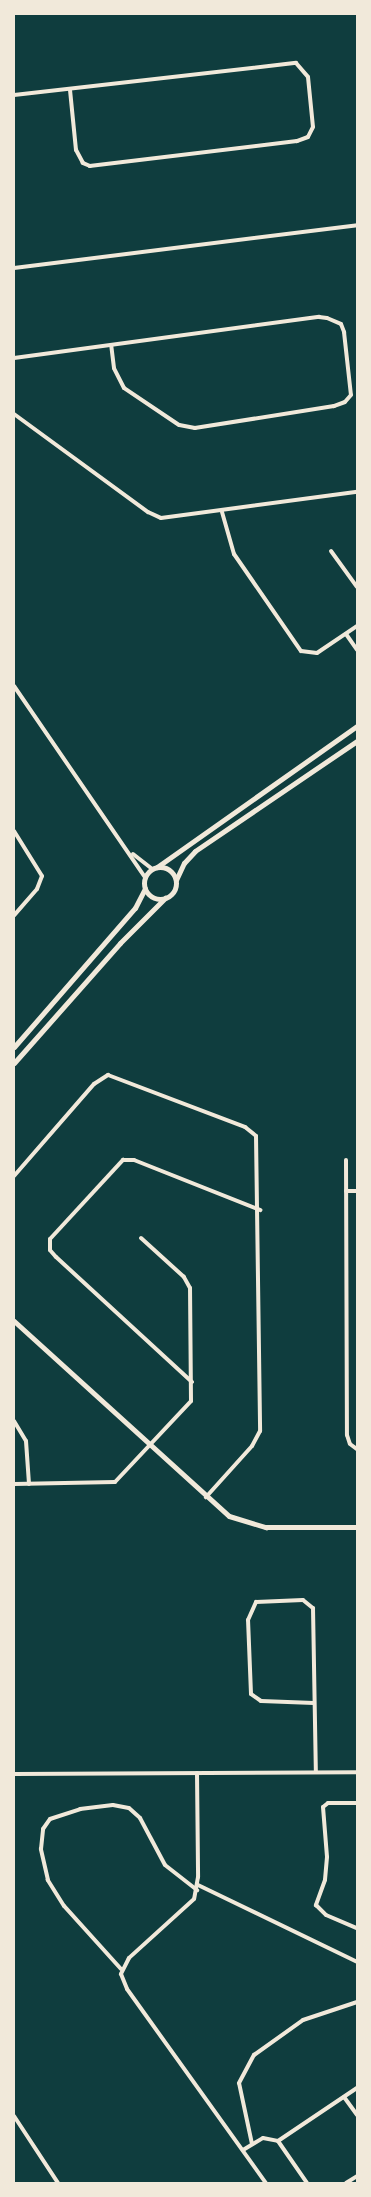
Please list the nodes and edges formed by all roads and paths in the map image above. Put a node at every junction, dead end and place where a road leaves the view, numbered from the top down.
1 (70, 90) junction
2 (14, 95) edge
3 (357, 226) edge
4 (14, 268) edge
5 (111, 345) junction
6 (14, 358) edge
7 (14, 414) edge
8 (357, 492) edge
9 (222, 512) junction
10 (331, 551) dead end
11 (357, 587) edge
12 (357, 626) edge
13 (346, 634) junction
14 (357, 650) edge
15 (14, 686) edge
16 (357, 726) edge
17 (357, 741) edge
18 (14, 831) edge
19 (131, 853) junction
20 (155, 868) junction
21 (145, 877) junction
22 (176, 880) junction
23 (145, 888) junction
24 (165, 898) junction
25 (14, 915) edge
26 (14, 1047) edge
27 (14, 1063) edge
28 (346, 1160) dead end
29 (14, 1176) edge
30 (346, 1191) junction
31 (357, 1191) edge
32 (260, 1210) junction
33 (141, 1238) dead end
34 (14, 1321) edge
35 (192, 1382) junction
36 (14, 1421) edge
37 (151, 1447) junction
38 (357, 1449) edge
39 (14, 1484) edge
40 (29, 1484) junction
41 (206, 1497) junction
42 (357, 1527) edge
43 (314, 1702) junction
44 (316, 1772) junction
45 (357, 1772) edge
46 (197, 1773) junction
47 (14, 1774) edge
48 (357, 1803) edge
49 (198, 1885) junction
50 (197, 1890) junction
51 (357, 1928) edge
52 (357, 1962) edge
53 (122, 1969) junction
54 (357, 2002) edge
55 (357, 2088) edge
56 (344, 2097) junction
57 (357, 2115) edge
58 (14, 2116) edge
59 (278, 2141) junction
60 (252, 2144) junction
61 (243, 2150) junction
62 (357, 2176) edge
63 (58, 2183) edge
64 (266, 2183) edge
65 (307, 2183) edge
66 (346, 2183) edge

1 - 1 street
1 - 2 street
3 - 4 street
5 - 5 street
5 - 6 street
7 - 9 street
8 - 9 street
9 - 13 street
10 - 11 street
12 - 13 street
13 - 14 street
15 - 19 street
16 - 20 street
17 - 22 street
18 - 25 street
19 - 20 street
19 - 21 street
20 - 21 street
20 - 22 street
21 - 23 street
22 - 24 street
23 - 24 street
23 - 26 street
24 - 27 street
28 - 30 street
29 - 32 street
30 - 31 street
30 - 38 street
32 - 35 street
32 - 41 street
33 - 35 street
34 - 37 street
35 - 37 street
36 - 40 street
37 - 40 street
37 - 41 street
39 - 40 street
41 - 42 street
43 - 43 street
43 - 44 street
44 - 45 street
44 - 46 street
46 - 47 street
46 - 49 street
48 - 51 street
49 - 50 street
49 - 52 street
50 - 53 street
50 - 53 street
53 - 61 street
54 - 60 street
55 - 56 street
56 - 57 street
56 - 59 street
58 - 63 street
59 - 60 street
59 - 65 street
60 - 61 street
61 - 64 street
62 - 66 street

